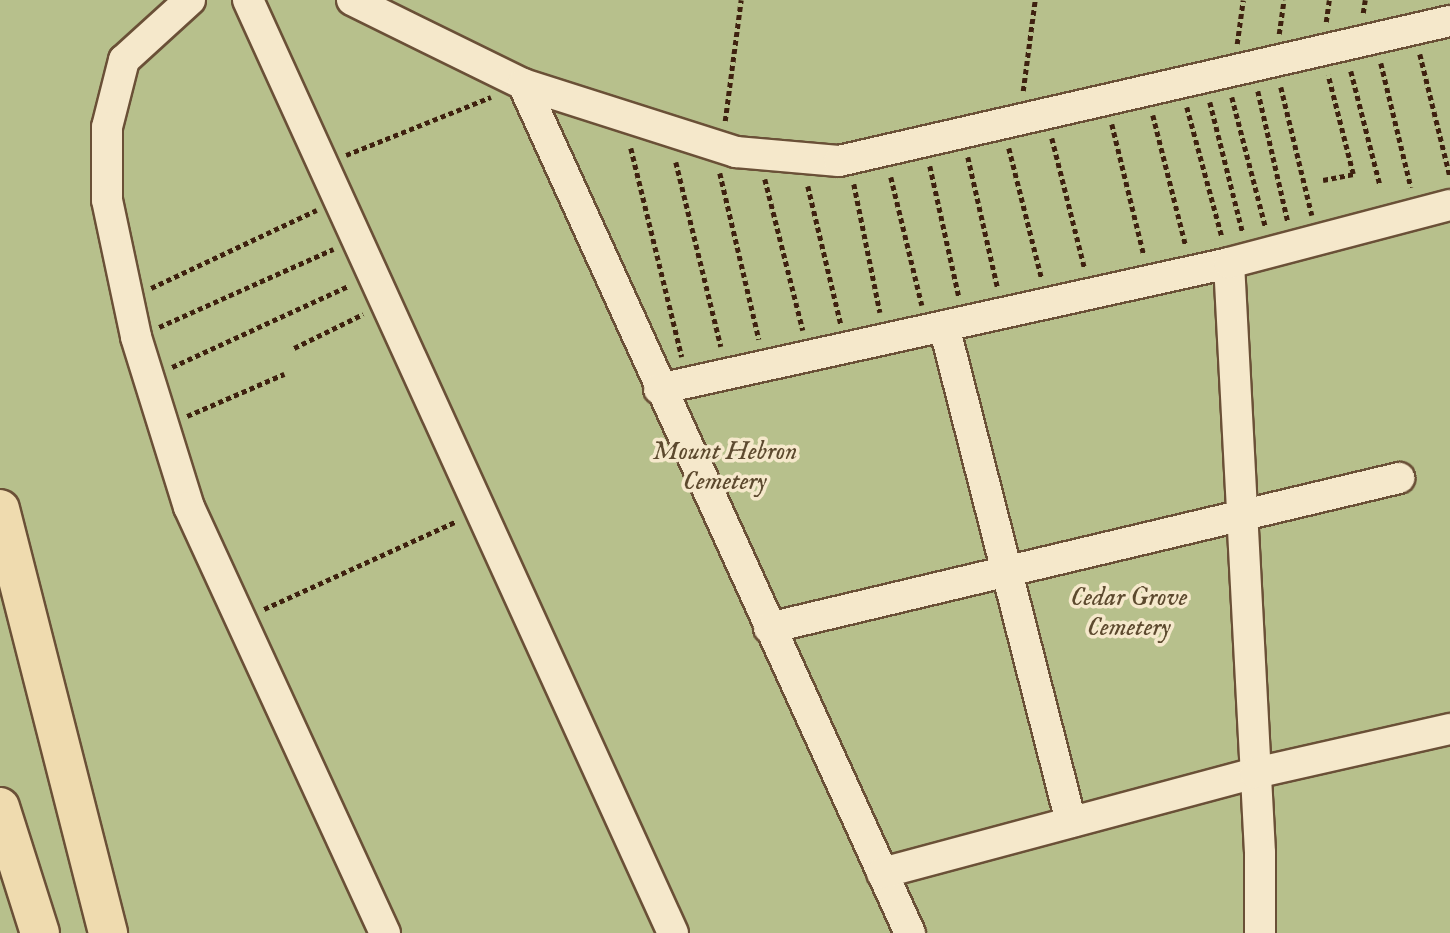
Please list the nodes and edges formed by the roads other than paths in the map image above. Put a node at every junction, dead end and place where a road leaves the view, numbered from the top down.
1 (190, 0) edge
2 (248, 0) edge
3 (352, 0) edge
4 (1450, 21) edge
5 (523, 84) junction
6 (1450, 205) edge
7 (1272, 251) junction
8 (946, 326) junction
9 (659, 390) junction
10 (1399, 478) dead end
11 (0, 509) edge
12 (1242, 517) junction
13 (0, 536) edge
14 (1004, 573) junction
15 (28, 620) junction
16 (769, 628) junction
17 (1450, 729) edge
18 (1255, 773) junction
19 (0, 807) edge
20 (1071, 822) junction
21 (882, 873) junction
22 (40, 933) edge
23 (108, 933) edge
24 (385, 933) edge
25 (673, 933) edge
26 (910, 933) edge
27 (1260, 933) edge

1 - 24 lane
2 - 25 lane
3 - 5 lane
4 - 5 lane
5 - 9 lane
6 - 7 lane
7 - 8 lane
7 - 12 lane
8 - 9 lane
8 - 14 lane
9 - 16 lane
10 - 12 lane
11 - 15 highway
12 - 14 lane
12 - 18 lane
13 - 15 highway
14 - 16 lane
14 - 20 lane
15 - 23 highway
16 - 21 lane
17 - 18 lane
18 - 20 lane
18 - 27 lane
19 - 22 highway
20 - 21 lane
21 - 26 lane

